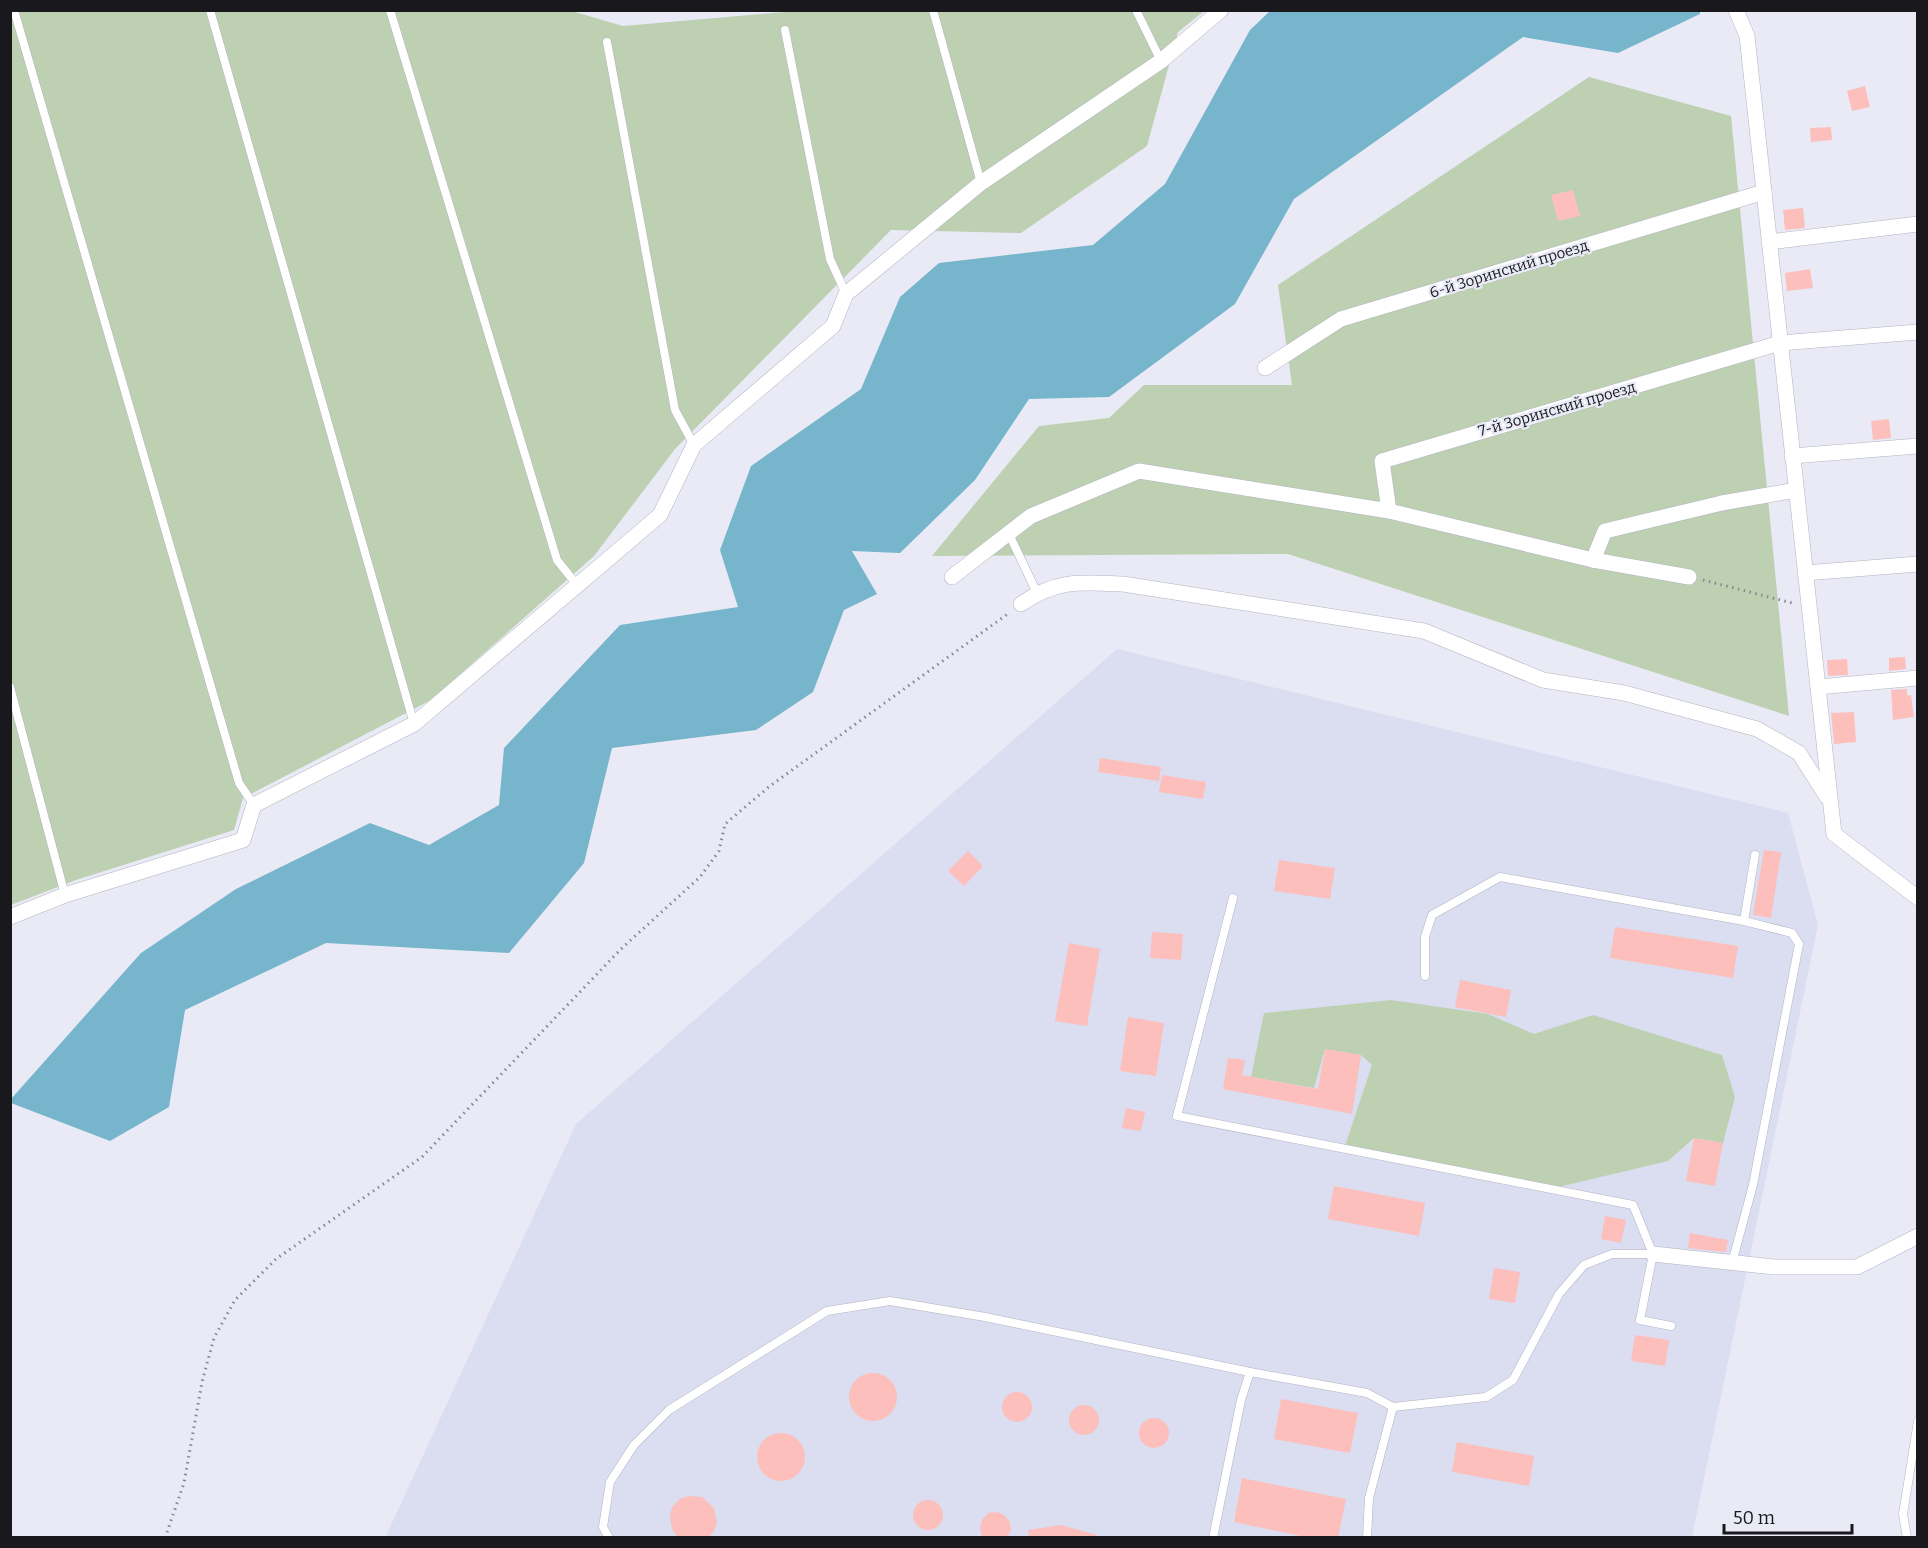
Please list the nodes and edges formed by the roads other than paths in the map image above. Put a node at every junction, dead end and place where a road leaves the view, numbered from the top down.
1 (14, 10) edge
2 (210, 10) edge
3 (390, 10) edge
4 (933, 10) edge
5 (1136, 10) edge
6 (1221, 10) edge
7 (1736, 10) edge
8 (785, 30) dead end
9 (607, 42) dead end
10 (1161, 61) junction
11 (981, 183) junction
12 (1764, 192) junction
13 (1917, 224) edge
14 (1769, 242) junction
15 (846, 294) junction
16 (1917, 332) edge
17 (1780, 343) junction
18 (1264, 368) dead end
19 (694, 445) junction
20 (1917, 446) edge
21 (1792, 456) junction
22 (1796, 490) junction
23 (1389, 511) junction
24 (1009, 534) junction
25 (1593, 560) junction
26 (1917, 564) edge
27 (1805, 573) junction
28 (952, 577) dead end
29 (1689, 577) road end
30 (577, 585) junction
31 (1037, 593) junction
32 (1021, 604) road end
33 (1917, 678) edge
34 (10, 687) edge
35 (1818, 687) junction
36 (414, 724) junction
37 (1830, 801) junction
38 (254, 806) junction
39 (1755, 855) dead end
40 (65, 895) junction
41 (1233, 898) dead end
42 (1917, 898) edge
43 (10, 917) edge
44 (1744, 921) junction
45 (1425, 976) dead end
46 (1917, 1236) edge
47 (1653, 1254) junction
48 (1732, 1263) junction
49 (1671, 1326) dead end
50 (1250, 1372) junction
51 (1393, 1407) junction
52 (1917, 1421) edge
53 (609, 1538) edge
54 (1213, 1538) edge
55 (1367, 1538) edge
56 (1907, 1538) edge

1 - 38 lane
2 - 36 lane
3 - 30 lane
4 - 11 lane
5 - 10 lane
6 - 10 street
7 - 12 street
8 - 15 lane
9 - 19 lane
10 - 11 street
11 - 15 street
12 - 14 street
12 - 18 street, 6-й Зоринский проезд
13 - 14 street
14 - 17 street
15 - 19 street
16 - 17 street
17 - 21 street
17 - 23 street, 7-й Зоринский проезд
19 - 30 street
20 - 21 street
21 - 22 street
22 - 25 street
22 - 27 street
23 - 24 street
23 - 25 street
24 - 28 street
24 - 31 lane
25 - 29 street
26 - 27 street
27 - 35 street
30 - 36 street
31 - 32 street
31 - 37 street
33 - 35 street
34 - 40 lane
35 - 37 street
36 - 38 street
37 - 42 street
38 - 40 street
39 - 44 lane
40 - 43 street
41 - 47 lane
44 - 45 lane
44 - 48 lane
46 - 48 street
47 - 48 street
47 - 49 lane
47 - 51 lane
50 - 51 lane
50 - 53 lane
50 - 54 lane
51 - 55 lane
52 - 56 lane

